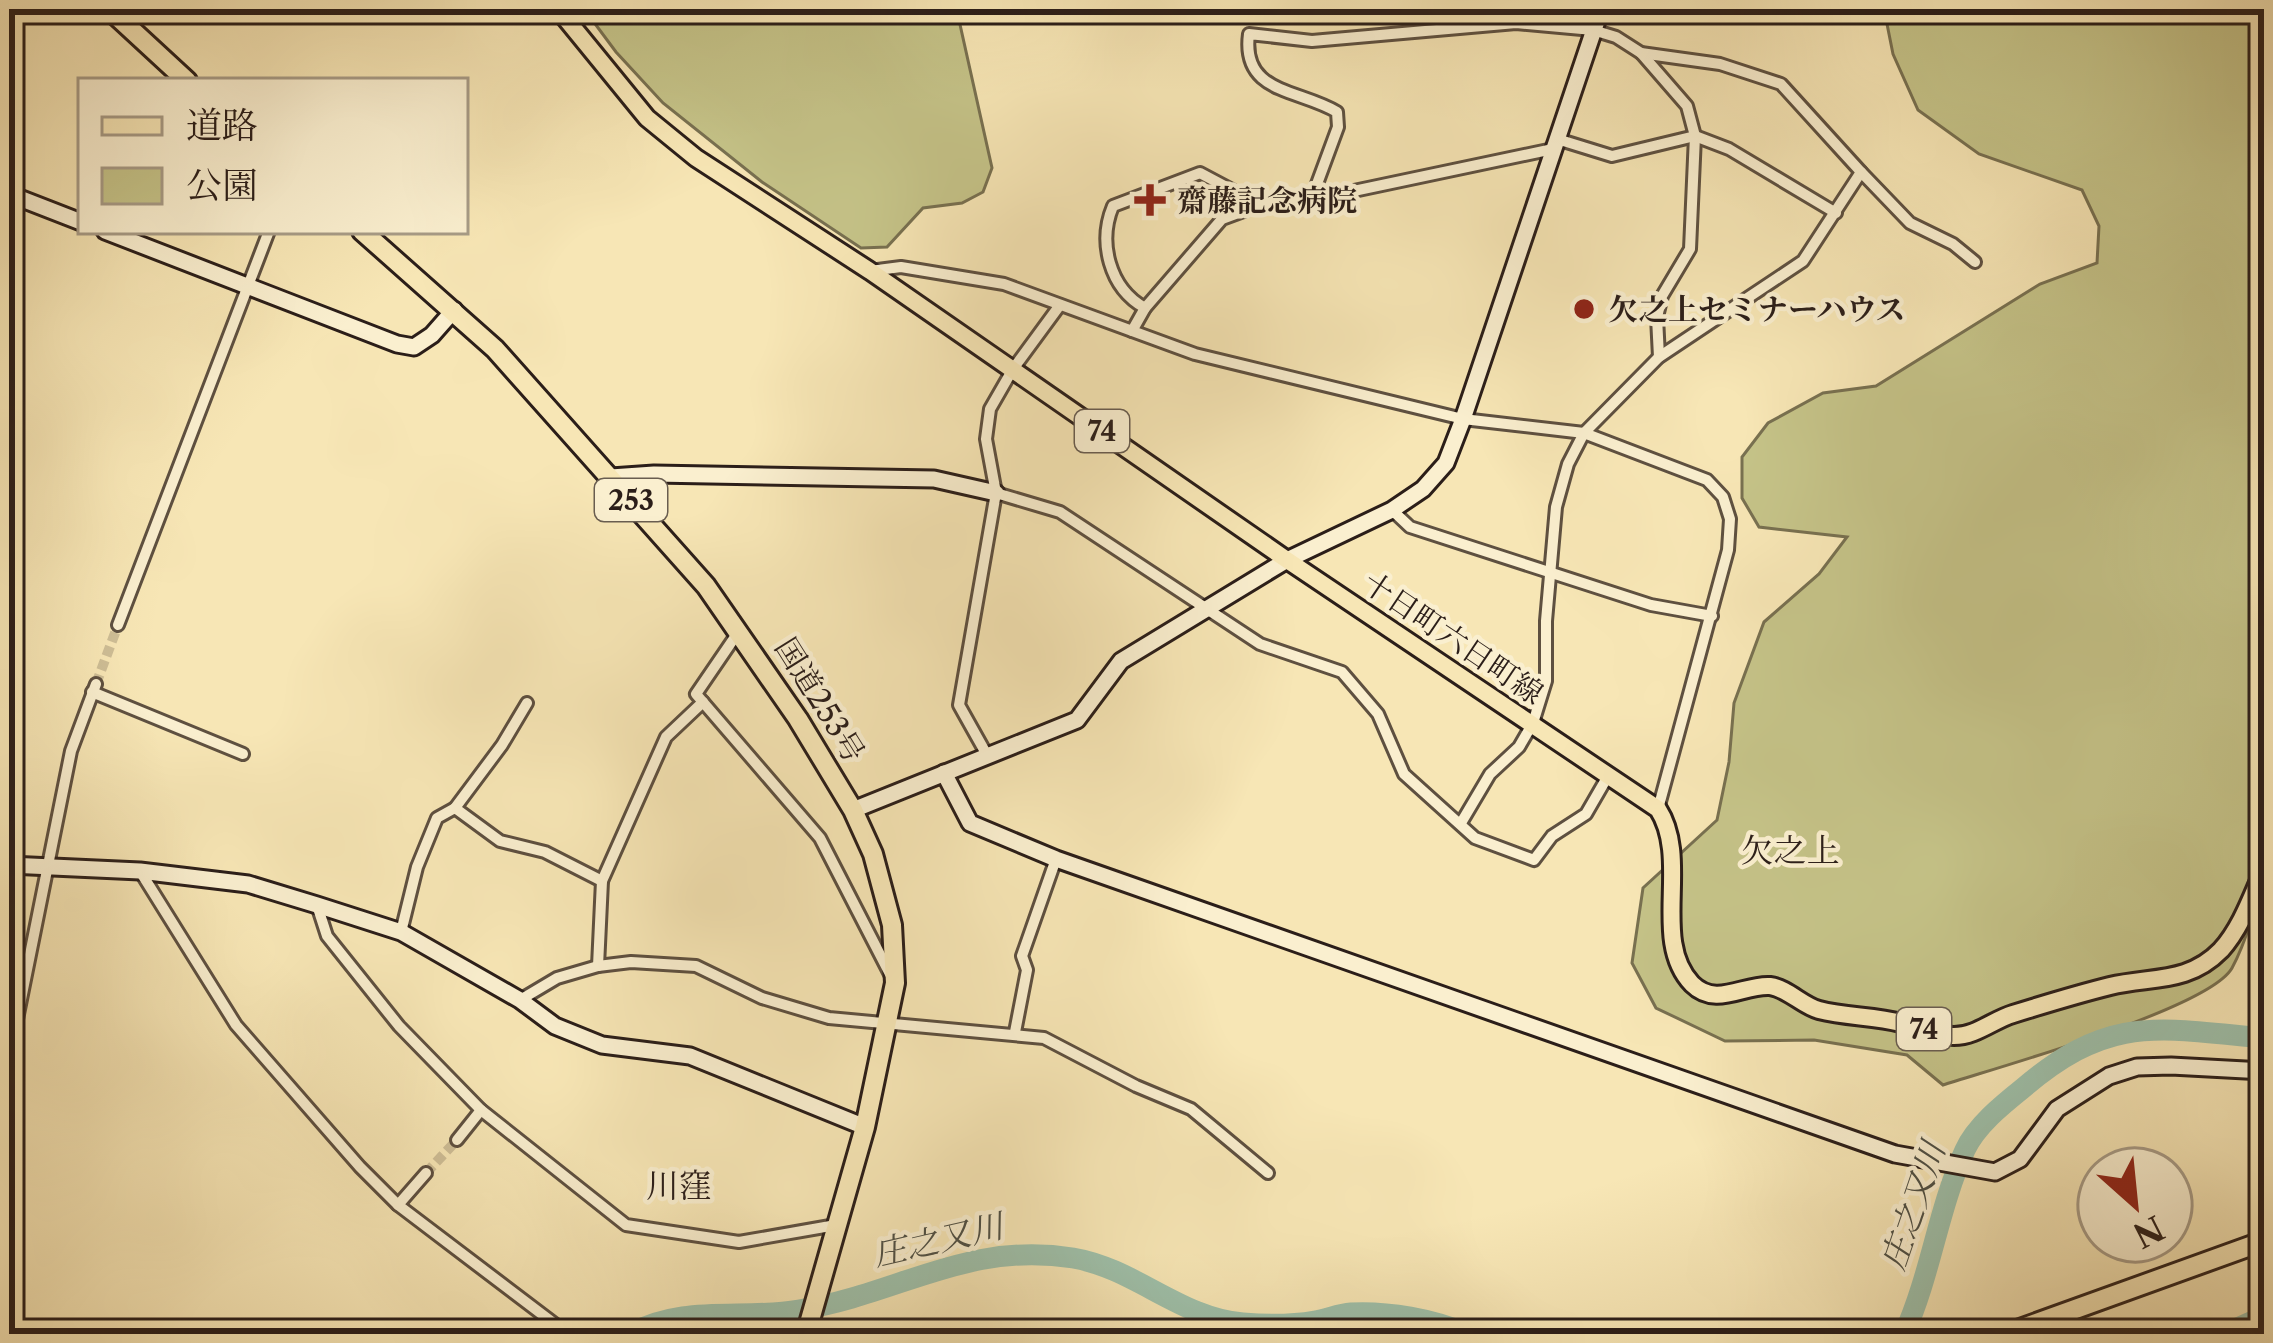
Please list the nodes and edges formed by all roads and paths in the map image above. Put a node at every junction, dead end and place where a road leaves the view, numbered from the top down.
1 (109, 9) edge
2 (558, 9) edge
3 (1601, 9) edge
4 (1593, 30) junction
5 (1641, 53) junction
6 (184, 78) edge
7 (1695, 136) junction
8 (1555, 144) junction
9 (1862, 172) junction
10 (9, 194) edge
11 (1311, 200) junction
12 (1240, 212) junction
13 (1836, 213) junction
14 (78, 221) edge
15 (112, 234) edge
16 (268, 234) edge
17 (365, 234) edge
18 (1976, 262) dead end
19 (870, 271) junction
20 (247, 288) junction
21 (1060, 305) junction
22 (1145, 308) junction
23 (454, 310) junction
24 (1132, 331) junction
25 (1659, 357) junction
26 (1013, 369) junction
27 (1463, 419) junction
28 (1584, 433) junction
29 (611, 477) junction
30 (996, 493) junction
31 (1392, 510) junction
32 (1287, 560) junction
33 (1550, 573) junction
34 (1202, 609) junction
35 (1712, 616) junction
36 (118, 625) tunnel mouth
37 (740, 631) junction
38 (703, 702) junction
39 (527, 703) dead end
40 (1533, 723) junction
41 (243, 754) dead end
42 (987, 755) junction
43 (944, 772) junction
44 (1608, 776) junction
45 (455, 808) junction
46 (1658, 809) junction
47 (853, 810) junction
48 (1461, 824) junction
49 (1056, 859) junction
50 (9, 865) edge
51 (48, 868) junction
52 (2264, 869) edge
53 (140, 871) junction
54 (602, 881) junction
55 (317, 905) junction
56 (401, 932) junction
57 (598, 966) junction
58 (895, 983) junction
59 (520, 1000) junction
60 (889, 1024) junction
61 (1015, 1032) junction
62 (9, 1059) edge
63 (2264, 1071) edge
64 (481, 1110) junction
65 (865, 1127) junction
66 (457, 1140) tunnel mouth
67 (426, 1173) tunnel mouth
68 (1268, 1173) dead end
69 (398, 1205) junction
70 (839, 1225) junction
71 (2264, 1241) edge
72 (807, 1328) edge
73 (568, 1334) edge
74 (2006, 1334) edge

1 - 6 highway
2 - 19 main road, 十日町六日町線 / 74
3 - 4 street
4 - 5 street
4 - 8 street
4 - 11 street
5 - 7 street
5 - 9 street
7 - 8 street
7 - 13 street
7 - 25 street
8 - 11 street
8 - 27 street
9 - 13 street
9 - 18 street
10 - 14 street
11 - 12 street
12 - 22 street
12 - 22 street
13 - 25 street
15 - 20 street
16 - 20 street
17 - 23 highway, 国道253号 / 253
19 - 21 street
19 - 26 main road, 十日町六日町線 / 74
20 - 23 street
20 - 36 street
21 - 24 street
21 - 26 street
22 - 24 street
23 - 29 highway, 国道253号 / 253
24 - 27 street
25 - 28 street
26 - 30 street
26 - 32 main road, 十日町六日町線 / 74
27 - 28 street
27 - 31 street
28 - 33 street
28 - 35 street
29 - 30 street
29 - 37 highway, 国道253号 / 253
30 - 34 street
30 - 42 street
31 - 32 street
31 - 33 street
32 - 34 street
32 - 40 main road, 十日町六日町線 / 74
33 - 35 street
33 - 40 street
34 - 42 street
34 - 48 street
35 - 46 street
37 - 38 street
37 - 47 highway, 国道253号 / 253
38 - 54 street
38 - 58 street
39 - 45 street
40 - 44 main road, 十日町六日町線 / 74
40 - 48 street
41 - 51 street
42 - 43 street
43 - 47 street
43 - 49 street
44 - 46 main road, 十日町六日町線 / 74
44 - 48 street
45 - 54 street
45 - 56 street
46 - 52 main road, 74
47 - 58 highway, 国道253号 / 253
49 - 61 street
49 - 63 street
50 - 51 street
51 - 53 street
51 - 62 street
53 - 55 street
53 - 69 street
54 - 57 street
55 - 56 street
55 - 64 street
56 - 59 street
57 - 59 street
57 - 60 street
58 - 60 highway, 国道253号 / 253
59 - 65 street
60 - 61 street
60 - 65 highway, 国道253号 / 253
61 - 68 street
64 - 66 street
64 - 70 street
65 - 70 highway, 国道253号 / 253
67 - 69 street
69 - 73 street
70 - 72 highway, 国道253号 / 253
71 - 74 highway

